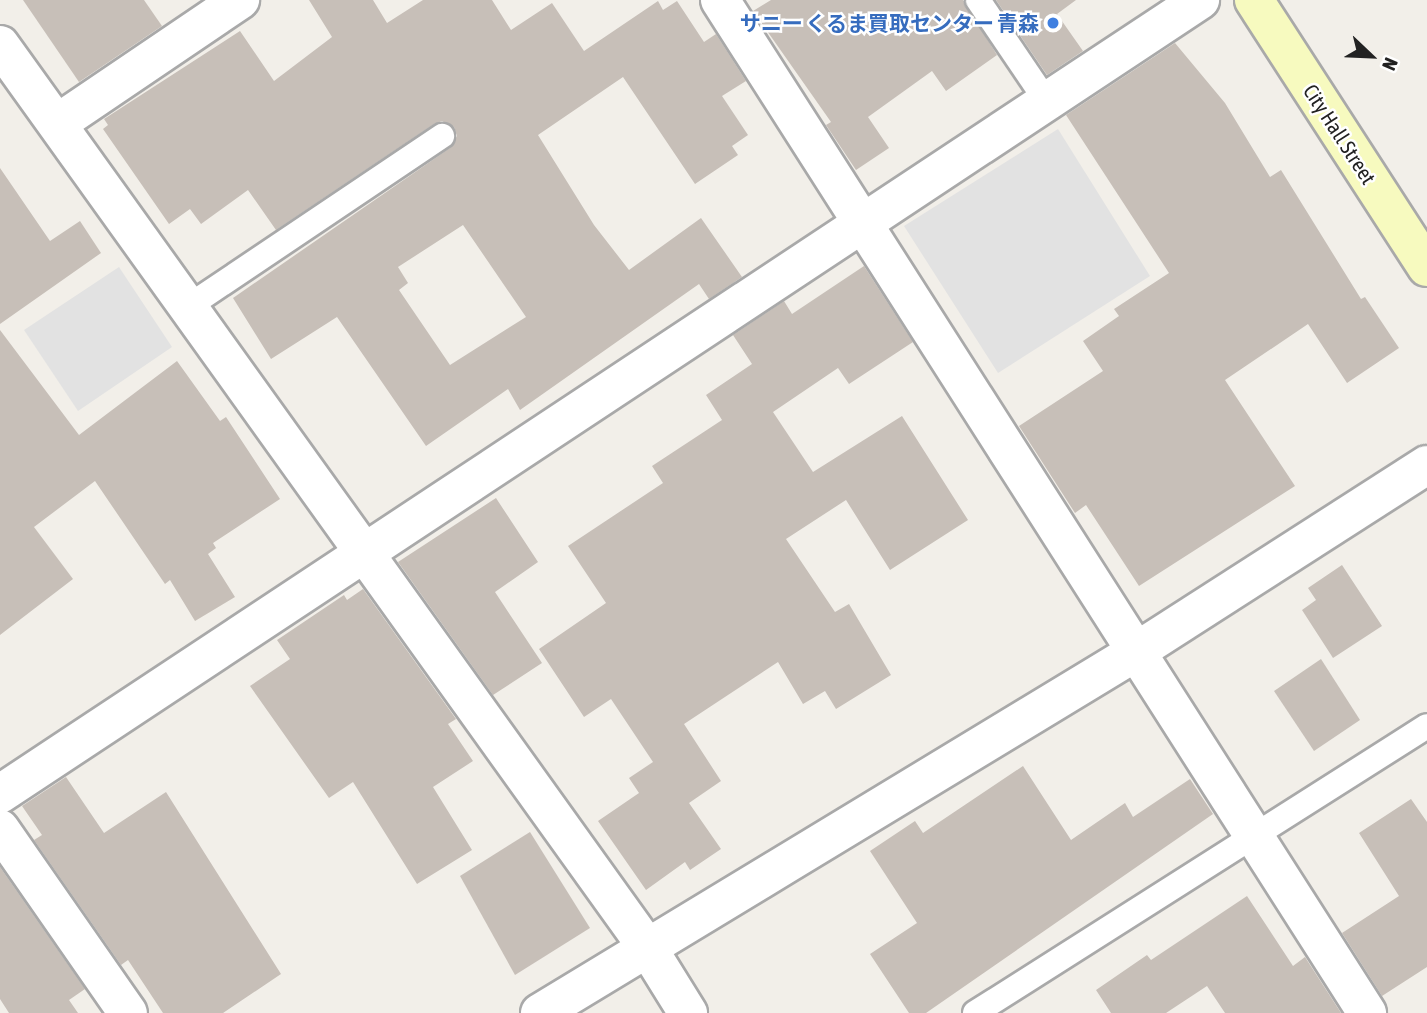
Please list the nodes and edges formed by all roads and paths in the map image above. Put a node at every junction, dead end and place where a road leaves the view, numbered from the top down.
1 (240, 0) edge
2 (720, 0) edge
3 (978, 0) edge
4 (1200, 0) edge
5 (1254, 0) edge
6 (0, 45) edge
7 (1047, 102) junction
8 (58, 123) junction
9 (442, 136) dead end
10 (863, 226) junction
11 (1427, 267) edge
12 (188, 306) junction
13 (1427, 465) edge
14 (365, 552) junction
15 (1134, 653) junction
16 (1427, 726) edge
17 (0, 794) edge
18 (0, 829) edge
19 (1252, 838) junction
20 (647, 947) junction
21 (128, 1013) edge
22 (540, 1013) edge
23 (688, 1013) edge
24 (975, 1013) edge
25 (1367, 1013) edge

1 - 8 street
2 - 10 street
3 - 7 lane
4 - 7 street
5 - 11 street, City Hall Street
6 - 8 street
7 - 10 street
8 - 12 street
9 - 12 lane
10 - 14 street
10 - 15 street
12 - 14 street
13 - 15 street
14 - 17 street
14 - 20 street
15 - 19 street
15 - 20 street
16 - 19 lane
18 - 21 street
19 - 24 lane
19 - 25 street
20 - 22 street
20 - 23 street

